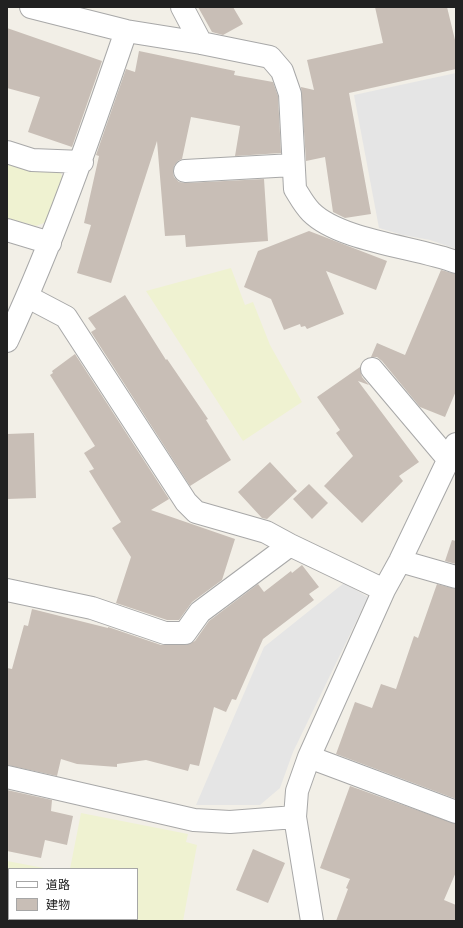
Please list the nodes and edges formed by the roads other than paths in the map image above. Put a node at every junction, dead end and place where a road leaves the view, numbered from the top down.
1 (31, 7) edge
2 (182, 7) edge
3 (126, 31) junction
4 (201, 43) junction
5 (7, 152) edge
6 (82, 162) junction
7 (293, 165) junction
8 (185, 171) dead end
9 (7, 230) edge
10 (50, 243) junction
11 (456, 262) edge
12 (28, 297) junction
13 (7, 341) edge
14 (372, 369) dead end
15 (452, 451) edge
16 (290, 545) junction
17 (400, 561) junction
18 (456, 578) edge
19 (7, 590) edge
20 (384, 590) junction
21 (309, 757) junction
22 (7, 777) edge
23 (456, 812) edge
24 (295, 817) junction
25 (312, 921) edge

1 - 3 street
2 - 4 street
3 - 4 street
3 - 6 street
4 - 7 street
5 - 6 street
6 - 10 street
7 - 8 street
7 - 11 street
9 - 10 street
10 - 12 street
12 - 13 street
12 - 16 street
14 - 15 street
15 - 17 street
16 - 19 street
16 - 20 street
17 - 18 street
17 - 20 street
20 - 21 street
21 - 23 street
21 - 24 street
22 - 24 street
24 - 25 street

